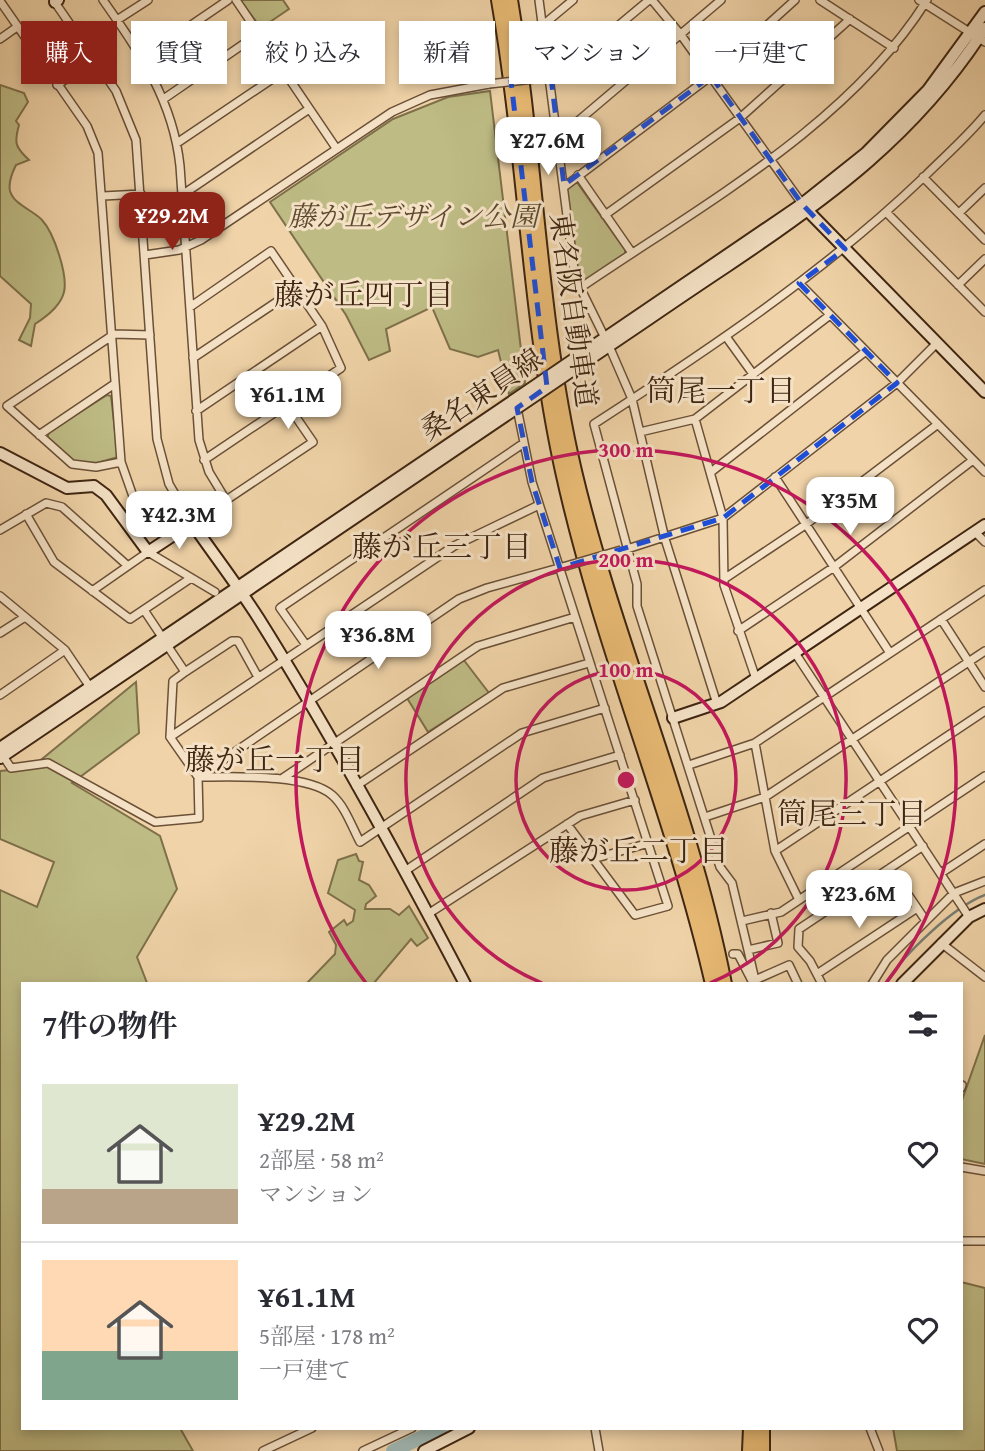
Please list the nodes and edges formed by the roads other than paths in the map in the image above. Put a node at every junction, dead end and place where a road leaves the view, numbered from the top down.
1 (103, 0) edge
2 (148, 0) edge
3 (228, 0) edge
4 (236, 0) edge
5 (499, 0) edge
6 (510, 0) edge
7 (539, 0) edge
8 (573, 0) edge
9 (651, 0) edge
10 (721, 0) edge
11 (795, 0) edge
12 (820, 0) edge
13 (0, 1) edge
14 (56, 1) edge
15 (924, 1) edge
16 (985, 12) edge
17 (850, 19) junction
18 (117, 20) junction
19 (69, 21) edge
20 (197, 21) edge
21 (250, 21) edge
22 (542, 21) edge
23 (548, 21) edge
24 (625, 21) edge
25 (772, 21) edge
26 (17, 27) junction
27 (681, 35) junction
28 (980, 35) edge
29 (0, 39) edge
30 (131, 41) edge
31 (241, 46) edge
32 (690, 48) edge
33 (894, 48) junction
34 (509, 82) edge
35 (111, 84) edge
36 (156, 84) edge
37 (265, 84) edge
38 (293, 84) edge
39 (552, 84) edge
40 (699, 84) edge
41 (716, 84) edge
42 (57, 85) joint
43 (164, 98) junction
44 (309, 109) junction
45 (985, 116) edge
46 (740, 118) junction
47 (558, 138) junction
48 (177, 143) junction
49 (336, 148) junction
50 (770, 159) junction
51 (578, 175) junction
52 (923, 177) junction
53 (564, 187) junction
54 (985, 188) edge
55 (141, 194) junction
56 (182, 195) junction
57 (103, 196) junction
58 (806, 208) junction
59 (887, 213) junction
60 (959, 214) junction
61 (605, 215) junction
62 (985, 240) edge
63 (185, 247) junction
64 (845, 249) junction
65 (632, 253) junction
66 (145, 255) junction
67 (985, 258) edge
68 (799, 284) junction
69 (958, 285) junction
70 (580, 288) junction
71 (296, 289) junction
72 (190, 307) junction
73 (985, 312) edge
74 (830, 315) junction
75 (322, 326) junction
76 (112, 335) junction
77 (150, 335) junction
78 (727, 338) junction
79 (607, 342) junction
80 (937, 343) junction
81 (866, 351) junction
82 (193, 358) junction
83 (753, 374) junction
84 (897, 383) junction
85 (113, 385) junction
86 (985, 392) edge
87 (632, 399) junction
88 (287, 404) junction
89 (516, 404) junction
90 (196, 411) junction
91 (695, 419) junction
92 (938, 424) junction
93 (640, 432) junction
94 (39, 435) junction
95 (524, 443) junction
96 (0, 453) edge
97 (204, 460) junction
98 (973, 460) junction
99 (121, 462) junction
100 (710, 472) junction
101 (985, 472) edge
102 (775, 477) junction
103 (226, 500) junction
104 (540, 505) junction
105 (26, 514) junction
106 (723, 518) junction
107 (192, 523) junction
108 (805, 524) junction
109 (985, 525) edge
110 (0, 530) edge
111 (133, 531) junction
112 (976, 533) junction
113 (665, 538) junction
114 (985, 542) edge
115 (624, 550) junction
116 (148, 552) junction
117 (128, 566) junction
118 (563, 567) junction
119 (834, 567) junction
120 (191, 578) junction
121 (723, 579) junction
122 (985, 590) edge
123 (92, 591) junction
124 (215, 592) dead end
125 (239, 592) junction
126 (0, 596) edge
127 (862, 609) junction
128 (144, 610) junction
129 (25, 617) junction
130 (575, 617) junction
131 (941, 620) junction
132 (738, 631) junction
133 (0, 634) edge
134 (164, 641) junction
135 (306, 645) junction
136 (65, 650) junction
137 (985, 650) edge
138 (795, 653) junction
139 (890, 653) junction
140 (283, 660) junction
141 (969, 661) junction
142 (589, 663) junction
143 (186, 672) junction
144 (258, 677) junction
145 (756, 679) junction
146 (90, 687) junction
147 (985, 687) edge
148 (0, 695) edge
149 (824, 697) junction
150 (307, 702) junction
151 (717, 704) junction
152 (604, 708) junction
153 (985, 711) edge
154 (673, 719) junction
155 (170, 737) junction
156 (852, 739) junction
157 (755, 743) junction
158 (332, 744) junction
159 (1, 754) edge
160 (620, 755) junction
161 (689, 765) junction
162 (985, 776) edge
163 (198, 777) junction
164 (283, 778) junction
165 (880, 781) junction
166 (356, 786) junction
167 (765, 797) junction
168 (635, 800) junction
169 (705, 817) junction
170 (567, 824) junction
171 (909, 827) junction
172 (380, 828) junction
173 (649, 843) junction
174 (985, 844) edge
175 (923, 846) junction
176 (775, 851) junction
177 (593, 859) junction
178 (890, 868) junction
179 (405, 871) junction
180 (941, 873) junction
181 (985, 881) edge
182 (956, 896) junction
183 (799, 900) junction
184 (917, 908) junction
185 (985, 909) edge
186 (771, 913) junction
187 (428, 914) junction
188 (969, 917) junction
189 (742, 921) junction
190 (926, 921) junction
191 (941, 943) junction
192 (748, 950) junction
193 (733, 954) dead end
194 (817, 974) junction
195 (985, 977) edge
196 (755, 980) junction
197 (464, 982) edge
198 (712, 982) edge
199 (724, 982) edge
200 (797, 982) edge
201 (820, 982) edge
202 (873, 982) edge
203 (904, 982) edge
204 (963, 1167) edge
205 (985, 1171) edge
206 (963, 1241) edge
207 (985, 1241) edge
208 (308, 1430) edge
209 (408, 1430) edge
210 (465, 1430) edge
211 (595, 1430) edge
212 (751, 1430) edge
213 (762, 1430) edge
214 (871, 1430) edge
215 (598, 1448) edge
216 (263, 1451) edge
217 (363, 1451) edge
218 (424, 1451) edge
219 (587, 1451) edge
220 (750, 1451) edge
221 (761, 1451) edge
222 (879, 1451) edge

1 - 18 street
2 - 18 street
3 - 20 street
4 - 21 street
5 - 198 highway, 東名阪自動車道
6 - 199 highway, 東名阪自動車道
7 - 22 street
8 - 23 street
9 - 24 street
9 - 27 street
10 - 27 street
11 - 25 street
12 - 17 street
13 - 26 street
14 - 19 street
15 - 28 street
15 - 33 street
16 - 28 main road, 桑名東員線
17 - 33 street
17 - 46 street
18 - 30 street
26 - 29 street
26 - 42 street
27 - 32 street
27 - 47 street
28 - 58 main road, 桑名東員線
31 - 43 street
33 - 50 street
34 - 49 street, bridge
35 - 55 street
36 - 43 street
37 - 48 street
38 - 44 street
39 - 47 street
40 - 51 street
41 - 46 street
42 - 57 street
43 - 48 street
44 - 49 street
44 - 56 street
45 - 52 street
46 - 50 street
46 - 61 street
47 - 53 street
48 - 56 street
49 - 63 street
50 - 58 street
50 - 65 street
51 - 53 street
51 - 61 street
52 - 59 street
52 - 60 street
53 - 70 street
54 - 60 street
55 - 57 street
55 - 66 street
56 - 63 street
57 - 76 street
58 - 64 main road
58 - 79 main road, 桑名東員線
59 - 64 street
59 - 69 street
60 - 62 street
61 - 65 street
63 - 66 street
63 - 72 street
64 - 68 street
64 - 80 main road
65 - 70 street
66 - 77 street
67 - 69 street
68 - 74 street
68 - 78 street
69 - 73 street
70 - 79 street
71 - 72 street
71 - 75 street
71 - 82 street
72 - 82 street
74 - 81 street
74 - 83 street
75 - 88 street
75 - 90 street
76 - 77 street
76 - 85 street
76 - 94 street
77 - 107 street
78 - 83 street
78 - 87 street
79 - 87 street
79 - 89 main road, 桑名東員線, bridge
80 - 84 street
80 - 86 main road
81 - 84 street
81 - 100 street
82 - 90 street
83 - 91 street
84 - 92 street
84 - 102 street
85 - 94 street
85 - 99 street
87 - 93 street
87 - 115 street
88 - 97 street
88 - 103 street
89 - 95 street
89 - 125 main road, 桑名東員線
89 - 125 main road, 桑名東員線
90 - 97 street
91 - 93 street
91 - 100 street
92 - 98 street
92 - 108 street
93 - 113 street
94 - 99 street
95 - 104 street
95 - 135 street
96 - 111 main road
97 - 103 street
98 - 101 street
98 - 119 street
99 - 111 street
100 - 106 street
102 - 106 street
102 - 108 street
103 - 107 street
104 - 118 street
104 - 135 street
105 - 110 street
105 - 117 street
105 - 123 street
106 - 113 street
106 - 121 street
107 - 116 main road
107 - 125 main road
108 - 119 street
108 - 121 street
109 - 112 main road
111 - 116 main road
112 - 114 street
112 - 127 main road
113 - 115 street
113 - 151 street
115 - 118 street, bridge
115 - 154 street
116 - 117 street
116 - 120 street
117 - 123 street
118 - 130 street
118 - 150 street
119 - 127 street
119 - 132 street
120 - 124 street
120 - 128 street
121 - 132 street
122 - 131 street
123 - 128 street
125 - 134 main road, 桑名東員線
125 - 140 main road
126 - 129 street
127 - 138 main road
127 - 139 street
128 - 134 street
129 - 133 street
129 - 136 street
130 - 142 street
130 - 158 street
131 - 139 street
131 - 141 street
132 - 145 street
134 - 143 street
134 - 146 main road, 桑名東員線
134 - 159 main road, 桑名東員線
135 - 140 street
136 - 146 street
136 - 148 street
137 - 141 street
138 - 145 main road
138 - 149 street
139 - 149 street
140 - 144 street
140 - 150 main road
141 - 147 street
141 - 156 street
142 - 152 street
142 - 166 street
143 - 144 street
143 - 155 street
144 - 155 street
145 - 151 main road
146 - 159 main road, 桑名東員線
149 - 156 street
149 - 157 street
150 - 158 main road
150 - 163 street
151 - 154 main road
152 - 160 street
152 - 172 street
153 - 165 street
154 - 161 street
155 - 163 street
156 - 165 street
156 - 167 street
157 - 161 street
157 - 167 street
158 - 164 street
158 - 166 main road
159 - 163 street
160 - 168 street
160 - 179 street
161 - 169 street
162 - 171 street
163 - 164 street
164 - 172 street
165 - 171 street
165 - 176 street
166 - 172 main road
167 - 169 street
167 - 176 street
168 - 170 street
168 - 173 street
169 - 189 street
170 - 177 street
170 - 187 street
171 - 175 street
171 - 183 street
172 - 179 main road
173 - 177 street
173 - 177 street
174 - 180 street
175 - 178 street
175 - 180 street
176 - 183 street
178 - 184 street
178 - 194 street
179 - 187 main road
180 - 182 street
181 - 182 street
182 - 188 street
182 - 190 street
183 - 186 street
184 - 190 street
184 - 194 street
185 - 188 main road
186 - 189 street
186 - 192 street
187 - 197 main road
188 - 191 main road
189 - 192 street
190 - 202 street
191 - 195 street
191 - 203 main road
192 - 196 street
193 - 196 street
194 - 201 street
196 - 200 street
204 - 205 street
206 - 207 street
208 - 216 street
209 - 217 street
210 - 218 main road
211 - 215 street
212 - 220 highway
213 - 221 highway
214 - 222 street
215 - 219 street

